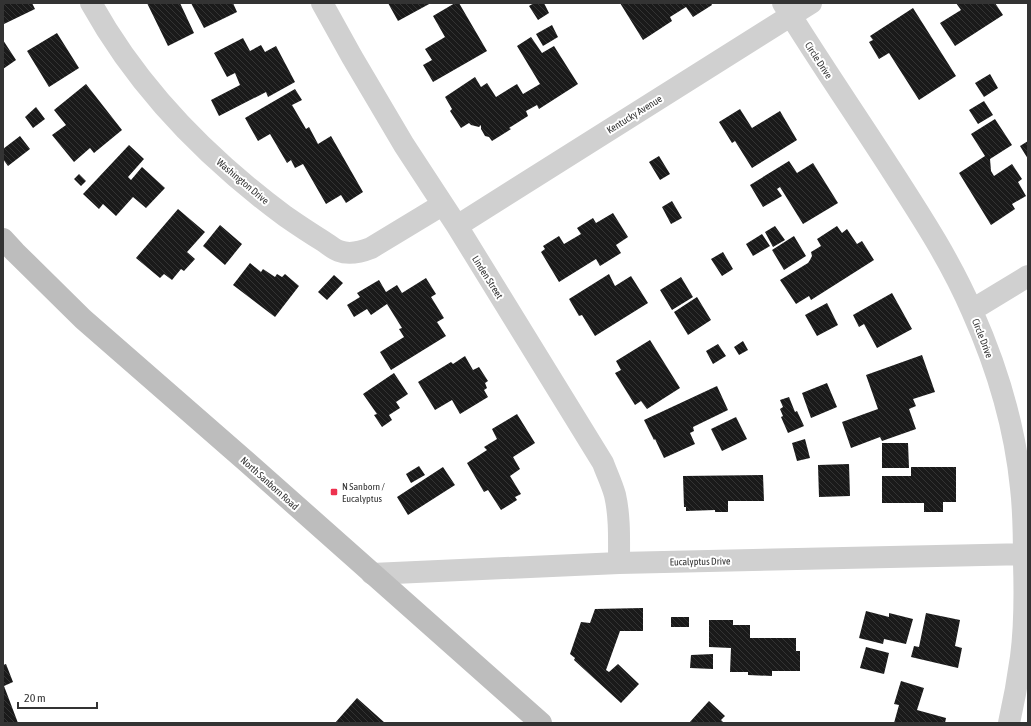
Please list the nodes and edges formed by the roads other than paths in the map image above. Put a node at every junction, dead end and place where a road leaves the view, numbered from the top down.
1 (91, 3) edge
2 (322, 3) edge
3 (811, 3) edge
4 (787, 9) edge
5 (442, 205) junction
6 (456, 226) junction
7 (3, 238) edge
8 (1028, 276) edge
9 (972, 310) junction
10 (1026, 554) edge
11 (619, 563) junction
12 (372, 574) junction
13 (541, 723) edge
14 (1009, 723) edge

1 - 5 street, Washington Drive
2 - 5 street, Linden Street
3 - 4 street, Kentucky Avenue
4 - 6 street, Kentucky Avenue
4 - 9 street, Circle Drive
5 - 6 street, Linden Street
6 - 11 street, Linden Street
7 - 12 main road, North Sanborn Road
8 - 9 street
9 - 10 street, Circle Drive
10 - 11 street, Eucalyptus Drive
10 - 14 street, Circle Drive
11 - 12 street, Eucalyptus Drive
12 - 13 main road, North Sanborn Road

